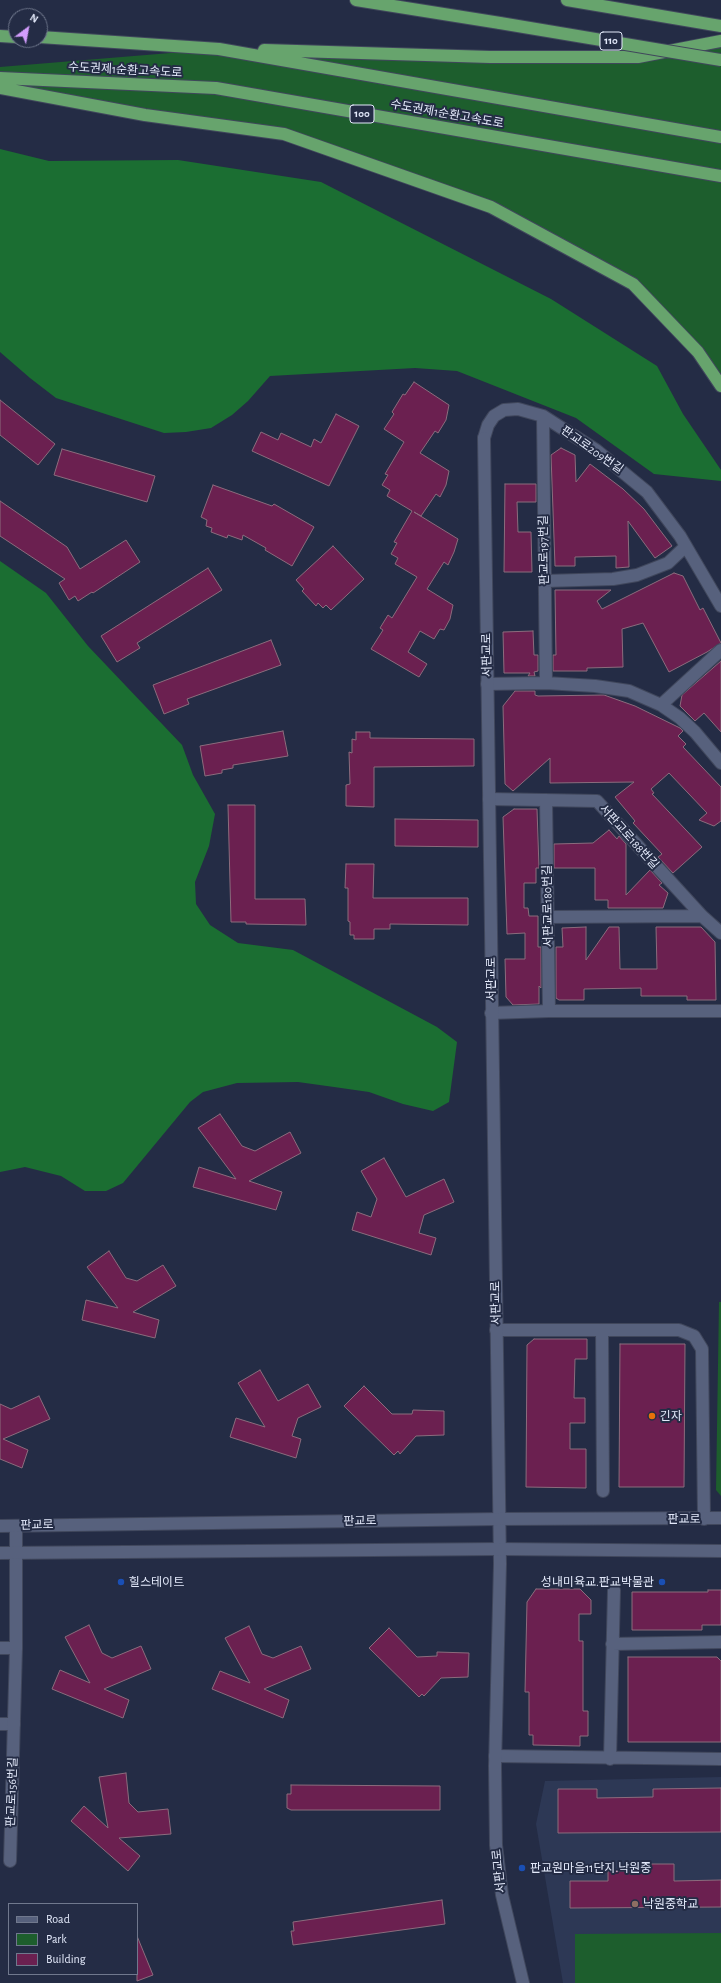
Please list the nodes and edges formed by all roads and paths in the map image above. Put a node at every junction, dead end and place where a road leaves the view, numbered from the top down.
1 (356, 0) edge
2 (567, 0) edge
3 (721, 26) edge
4 (48, 38) edge
5 (721, 41) edge
6 (220, 49) junction
7 (721, 60) edge
8 (0, 78) edge
9 (0, 88) edge
10 (721, 137) edge
11 (721, 176) edge
12 (721, 386) edge
13 (543, 416) junction
14 (484, 438) joint
15 (686, 546) junction
16 (545, 581) junction
17 (721, 606) edge
18 (721, 650) edge
19 (546, 683) junction
20 (487, 684) junction
21 (661, 705) junction
22 (721, 763) edge
23 (489, 799) junction
24 (546, 800) junction
25 (702, 916) junction
26 (548, 917) junction
27 (721, 933) edge
28 (549, 1011) junction
29 (721, 1011) edge
30 (491, 1013) junction
31 (496, 1330) junction
32 (602, 1330) junction
33 (603, 1491) dead end
34 (721, 1518) edge
35 (499, 1519) junction
36 (704, 1519) junction
37 (0, 1526) edge
38 (16, 1526) junction
39 (499, 1549) junction
40 (721, 1551) edge
41 (0, 1553) edge
42 (17, 1553) junction
43 (614, 1590) dead end
44 (721, 1642) edge
45 (612, 1644) junction
46 (0, 1648) edge
47 (16, 1648) junction
48 (0, 1724) edge
49 (14, 1724) junction
50 (495, 1756) junction
51 (610, 1758) junction
52 (721, 1759) edge
53 (10, 1860) dead end
54 (523, 1983) edge

1 - 7 highway, 110, bridge
2 - 3 highway
4 - 6 highway, 수도권제1순환고속도로
5 - 6 highway
6 - 10 highway, 수도권제1순환고속도로
8 - 11 highway, 수도권제1순환고속도로 / 100
9 - 12 highway
13 - 14 street, 판교로209번길
13 - 15 street, 판교로209번길
13 - 16 street, 판교로197번길
14 - 20 street, 서판교로
15 - 16 street
15 - 17 street, 판교로209번길
16 - 19 street, 판교로197번길
18 - 21 street
19 - 20 street
19 - 21 street
20 - 23 street, 서판교로
21 - 22 street
23 - 24 street, 서판교로188번길
23 - 30 street, 서판교로
24 - 25 street, 서판교로188번길
24 - 26 street, 서판교로180번길
25 - 26 street
25 - 27 street, 서판교로188번길
26 - 28 street, 서판교로180번길
28 - 29 street
28 - 30 street
30 - 31 street, 서판교로
31 - 32 street
31 - 35 street, 서판교로
32 - 33 street
32 - 36 street
34 - 36 street, 판교로
35 - 36 street, 판교로
35 - 38 street, 판교로
35 - 39 street, 서판교로
37 - 38 street, 판교로
38 - 42 street, 판교로156번길
39 - 40 street
39 - 42 street
39 - 50 street, 서판교로
41 - 42 street
42 - 47 street, 판교로156번길
43 - 45 street
44 - 45 street
45 - 51 street
46 - 47 street
47 - 49 street, 판교로156번길
48 - 49 street
49 - 53 street, 판교로156번길
50 - 51 street
50 - 54 street, 서판교로
51 - 52 street

